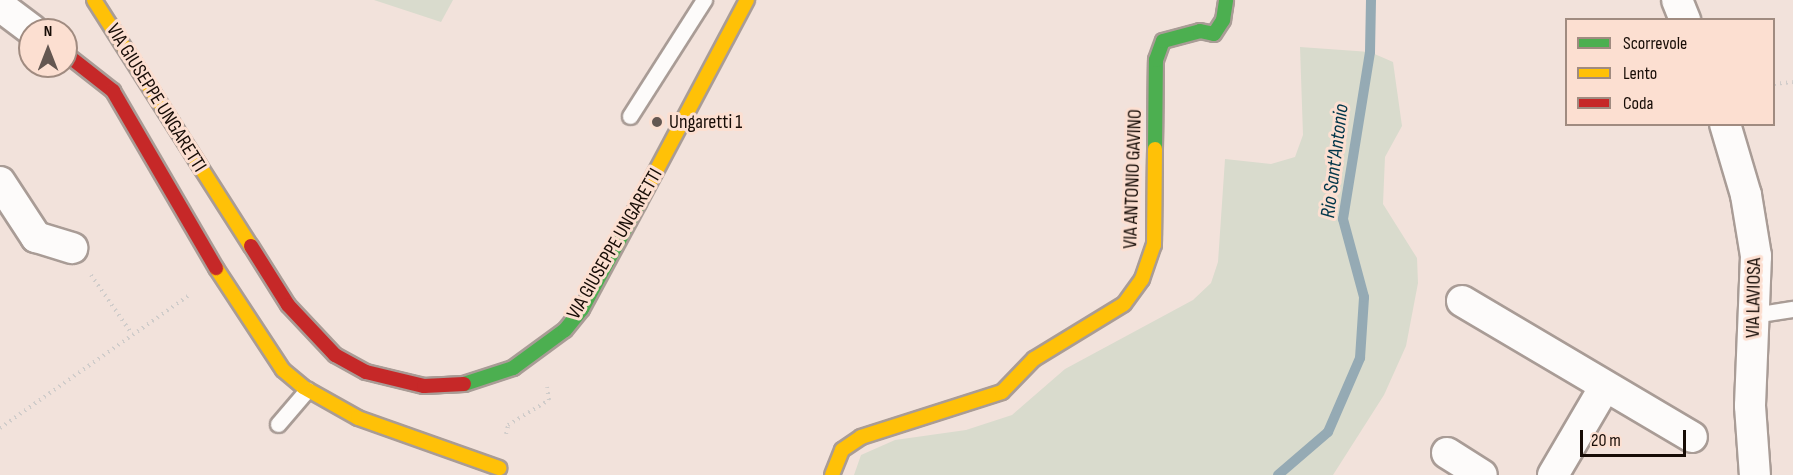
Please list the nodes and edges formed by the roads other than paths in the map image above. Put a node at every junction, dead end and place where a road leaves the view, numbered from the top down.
1 (94, 0) edge
2 (704, 0) edge
3 (747, 0) edge
4 (1226, 0) edge
5 (1677, 0) edge
6 (0, 6) edge
7 (1684, 18) edge
8 (18, 20) edge
9 (78, 63) edge
10 (630, 116) dead end
11 (1726, 126) edge
12 (0, 182) edge
13 (72, 248) road end
14 (1462, 301) dead end
15 (1793, 309) edge
16 (1754, 315) junction
17 (1604, 388) junction
18 (307, 390) junction
19 (278, 424) dead end
20 (1692, 437) dead end
21 (1447, 453) dead end
22 (499, 468) road end
23 (832, 475) edge
24 (1482, 475) edge
25 (1553, 475) edge
26 (1755, 475) edge

1 - 3 street, VIA GIUSEPPE UNGARETTI
2 - 10 lane
4 - 23 street, VIA ANTONIO GAVINO
5 - 7 street
6 - 8 street
9 - 18 street
11 - 16 street, VIA LAVIOSA
12 - 13 street
14 - 17 street
15 - 16 lane
16 - 26 street, VIA LAVIOSA
17 - 20 street
17 - 25 street
18 - 19 lane
18 - 22 street
21 - 24 street

